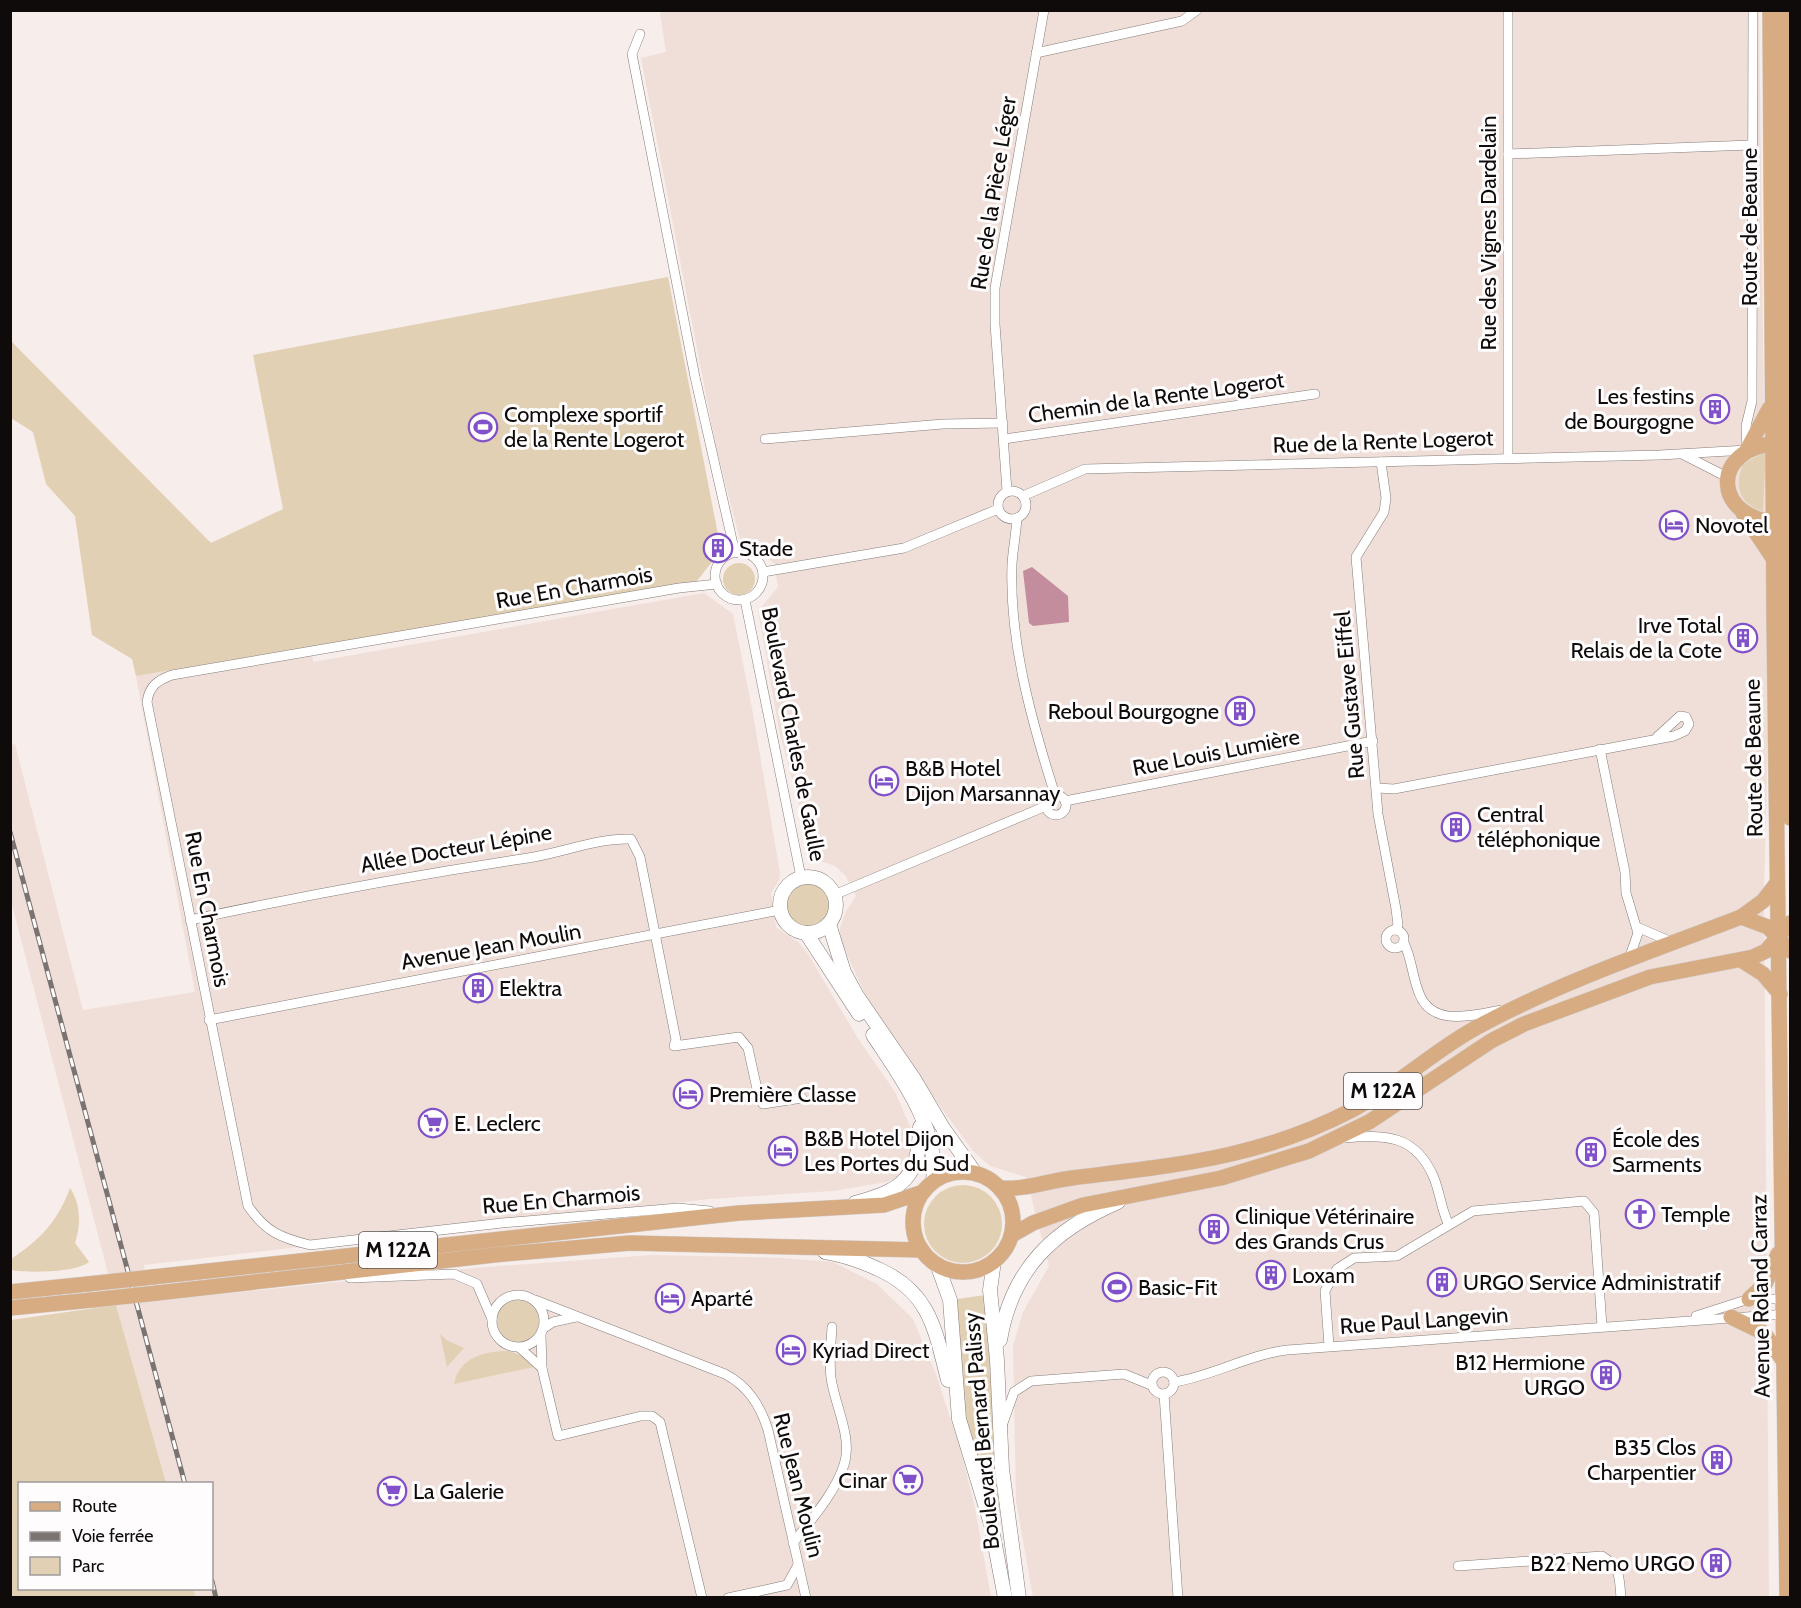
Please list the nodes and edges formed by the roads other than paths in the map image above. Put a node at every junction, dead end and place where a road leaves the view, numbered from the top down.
1 (1044, 10) edge
2 (1197, 10) edge
3 (1508, 10) edge
4 (1753, 10) edge
5 (1770, 10) edge
6 (1783, 10) edge
7 (640, 34) dead end
8 (1036, 53) junction
9 (1751, 145) junction
10 (1508, 154) junction
11 (1315, 394) dead end
12 (1783, 408) edge
13 (1003, 423) junction
14 (765, 439) dead end
15 (1004, 439) junction
16 (1783, 443) edge
17 (1747, 450) junction
18 (1682, 454) junction
19 (1508, 457) junction
20 (1382, 462) junction
21 (1727, 477) junction
22 (1007, 491) junction
23 (1023, 496) junction
24 (998, 509) junction
25 (1741, 511) junction
26 (1017, 518) junction
27 (1783, 522) edge
28 (735, 553) junction
29 (1786, 565) edge
30 (763, 572) junction
31 (717, 584) junction
32 (745, 600) junction
33 (1657, 737) dead end
34 (1373, 741) junction
35 (1600, 749) junction
36 (1377, 788) junction
37 (1055, 795) junction
38 (1065, 801) junction
39 (1047, 806) junction
40 (1791, 818) edge
41 (801, 877) junction
42 (1777, 883) junction
43 (834, 895) junction
44 (780, 910) junction
45 (1741, 917) junction
46 (190, 920) junction
47 (1791, 922) edge
48 (829, 924) junction
49 (1637, 927) junction
50 (1395, 930) junction
51 (806, 933) junction
52 (657, 935) junction
53 (1779, 938) junction
54 (1404, 943) junction
55 (1674, 943) junction
56 (1791, 951) edge
57 (1741, 960) junction
58 (1628, 961) junction
59 (1780, 994) junction
60 (1513, 1009) junction
61 (209, 1020) junction
62 (802, 1098) dead end
63 (921, 1113) junction
64 (1336, 1139) junction
65 (976, 1174) junction
66 (928, 1187) junction
67 (1000, 1188) junction
68 (1139, 1193) junction
69 (838, 1208) junction
70 (739, 1213) junction
71 (1448, 1223) junction
72 (1012, 1235) junction
73 (1781, 1246) junction
74 (788, 1247) junction
75 (922, 1250) junction
76 (994, 1261) junction
77 (937, 1264) junction
78 (302, 1276) junction
79 (10, 1292) edge
80 (1749, 1299) junction
81 (535, 1300) junction
82 (1786, 1307) edge
83 (10, 1308) edge
84 (578, 1317) junction
85 (1731, 1317) junction
86 (492, 1319) junction
87 (1682, 1320) junction
88 (1602, 1326) junction
89 (832, 1327) dead end
90 (542, 1332) junction
91 (1329, 1346) junction
92 (520, 1348) junction
93 (997, 1360) junction
94 (1783, 1361) junction
95 (542, 1368) junction
96 (1174, 1382) junction
97 (1151, 1385) junction
98 (1164, 1394) junction
99 (959, 1419) junction
100 (1000, 1434) junction
101 (793, 1543) junction
102 (798, 1565) junction
103 (1458, 1566) dead end
104 (787, 1585) junction
105 (1004, 1595) edge
106 (702, 1598) edge
107 (728, 1598) edge
108 (806, 1598) edge
109 (1019, 1598) edge
110 (1178, 1598) edge
111 (1621, 1598) edge
112 (1787, 1598) edge

1 - 8 street, Rue de la Pièce Léger
2 - 8 street
3 - 10 street, Rue des Vignes Dardelain
4 - 9 street
5 - 12 main road, Route de Beaune
6 - 12 main road, Route de Beaune
7 - 28 street
8 - 13 street, Rue de la Pièce Léger
9 - 10 street
9 - 17 street
10 - 19 street, Rue des Vignes Dardelain
11 - 15 street, Chemin de la Rente Logerot
12 - 16 main road, Route de Beaune
12 - 17 main road
13 - 14 street
13 - 15 street, Rue de la Pièce Léger
15 - 22 street, Rue de la Pièce Léger
16 - 17 main road
16 - 27 main road, Route de Beaune
17 - 18 street, Rue de la Rente Logerot
17 - 21 main road
18 - 19 street, Rue de la Rente Logerot
18 - 21 street, Rue de la Rente Logerot
19 - 20 street, Rue de la Rente Logerot
20 - 23 street, Rue de la Rente Logerot
20 - 34 street, Rue Gustave Eiffel
21 - 25 main road
22 - 23 street
22 - 24 street
23 - 26 street
24 - 26 street
24 - 30 street
25 - 27 main road
25 - 29 main road
26 - 37 street
27 - 29 main road, Route de Beaune
28 - 30 street
28 - 31 street
29 - 40 main road, Route de Beaune
29 - 42 main road, Route de Beaune
30 - 32 street
31 - 32 street
31 - 46 street, Rue En Charmois
32 - 41 street, Boulevard Charles de Gaulle
33 - 35 street
34 - 36 street, Rue Gustave Eiffel
34 - 38 street, Rue Louis Lumière
35 - 36 street
35 - 49 street
36 - 50 street, Rue Gustave Eiffel
37 - 38 street
37 - 39 street
38 - 39 street
39 - 43 street
41 - 43 main road
41 - 44 main road
42 - 45 main road, M 122A
42 - 53 main road, Route de Beaune
43 - 48 main road
44 - 51 main road
44 - 52 street, Avenue Jean Moulin
45 - 53 main road
45 - 55 main road, M 122A
46 - 52 street, Allée Docteur Lépine
46 - 61 street, Rue En Charmois
47 - 53 main road, M 122A
48 - 51 main road
48 - 65 main road
49 - 55 street
49 - 58 street
50 - 54 street
50 - 54 street
51 - 63 main road
52 - 61 street, Avenue Jean Moulin
52 - 62 street
53 - 56 main road
53 - 57 main road, M 122A
53 - 59 main road, Route de Beaune
54 - 60 street
55 - 58 main road, M 122A
57 - 59 main road
57 - 64 main road, M 122A
58 - 60 main road, M 122A
59 - 73 main road, Avenue Roland Carraz
60 - 67 main road, M 122A
61 - 70 street, Rue En Charmois
63 - 66 main road
63 - 69 main road
64 - 68 main road, M 122A
64 - 71 street
65 - 66 main road
65 - 67 main road
66 - 69 main road, M 122A
66 - 75 main road
67 - 72 main road
68 - 72 main road, M 122A
68 - 93 main road
69 - 70 main road, M 122A
70 - 79 main road, M 122A, bridge
71 - 88 street
71 - 91 street
72 - 76 main road
73 - 80 main road
73 - 82 main road, Avenue Roland Carraz
74 - 75 main road, M 122A
74 - 78 main road, M 122A
74 - 99 main road
75 - 77 main road
76 - 77 main road
76 - 93 main road, Boulevard Bernard Palissy
77 - 99 main road, Boulevard Bernard Palissy
78 - 83 main road, M 122A, bridge
78 - 86 street
80 - 82 street, Rue Paul Langevin
80 - 87 street, Rue Paul Langevin
81 - 84 street, Rue Jean Moulin
81 - 86 street
81 - 90 street
82 - 85 street, Rue Paul Langevin
82 - 94 main road, Avenue Roland Carraz
84 - 90 street
84 - 101 street, Rue Jean Moulin
85 - 87 street, Rue Paul Langevin
85 - 94 main road
86 - 92 street
87 - 88 street, Rue Paul Langevin
88 - 91 street, Rue Paul Langevin
89 - 101 street
90 - 92 street
90 - 95 street
91 - 96 street, Rue Paul Langevin
92 - 95 street
93 - 100 main road, Boulevard Bernard Palissy
94 - 112 main road, Avenue Roland Carraz
95 - 106 street
96 - 97 street
96 - 98 street
97 - 98 street
97 - 100 street
98 - 110 street
99 - 105 main road, Boulevard Bernard Palissy
100 - 109 main road, Boulevard Bernard Palissy
101 - 102 street, Rue Jean Moulin
102 - 104 street
102 - 108 street, Rue Jean Moulin
103 - 111 street
104 - 107 street
104 - 108 street

